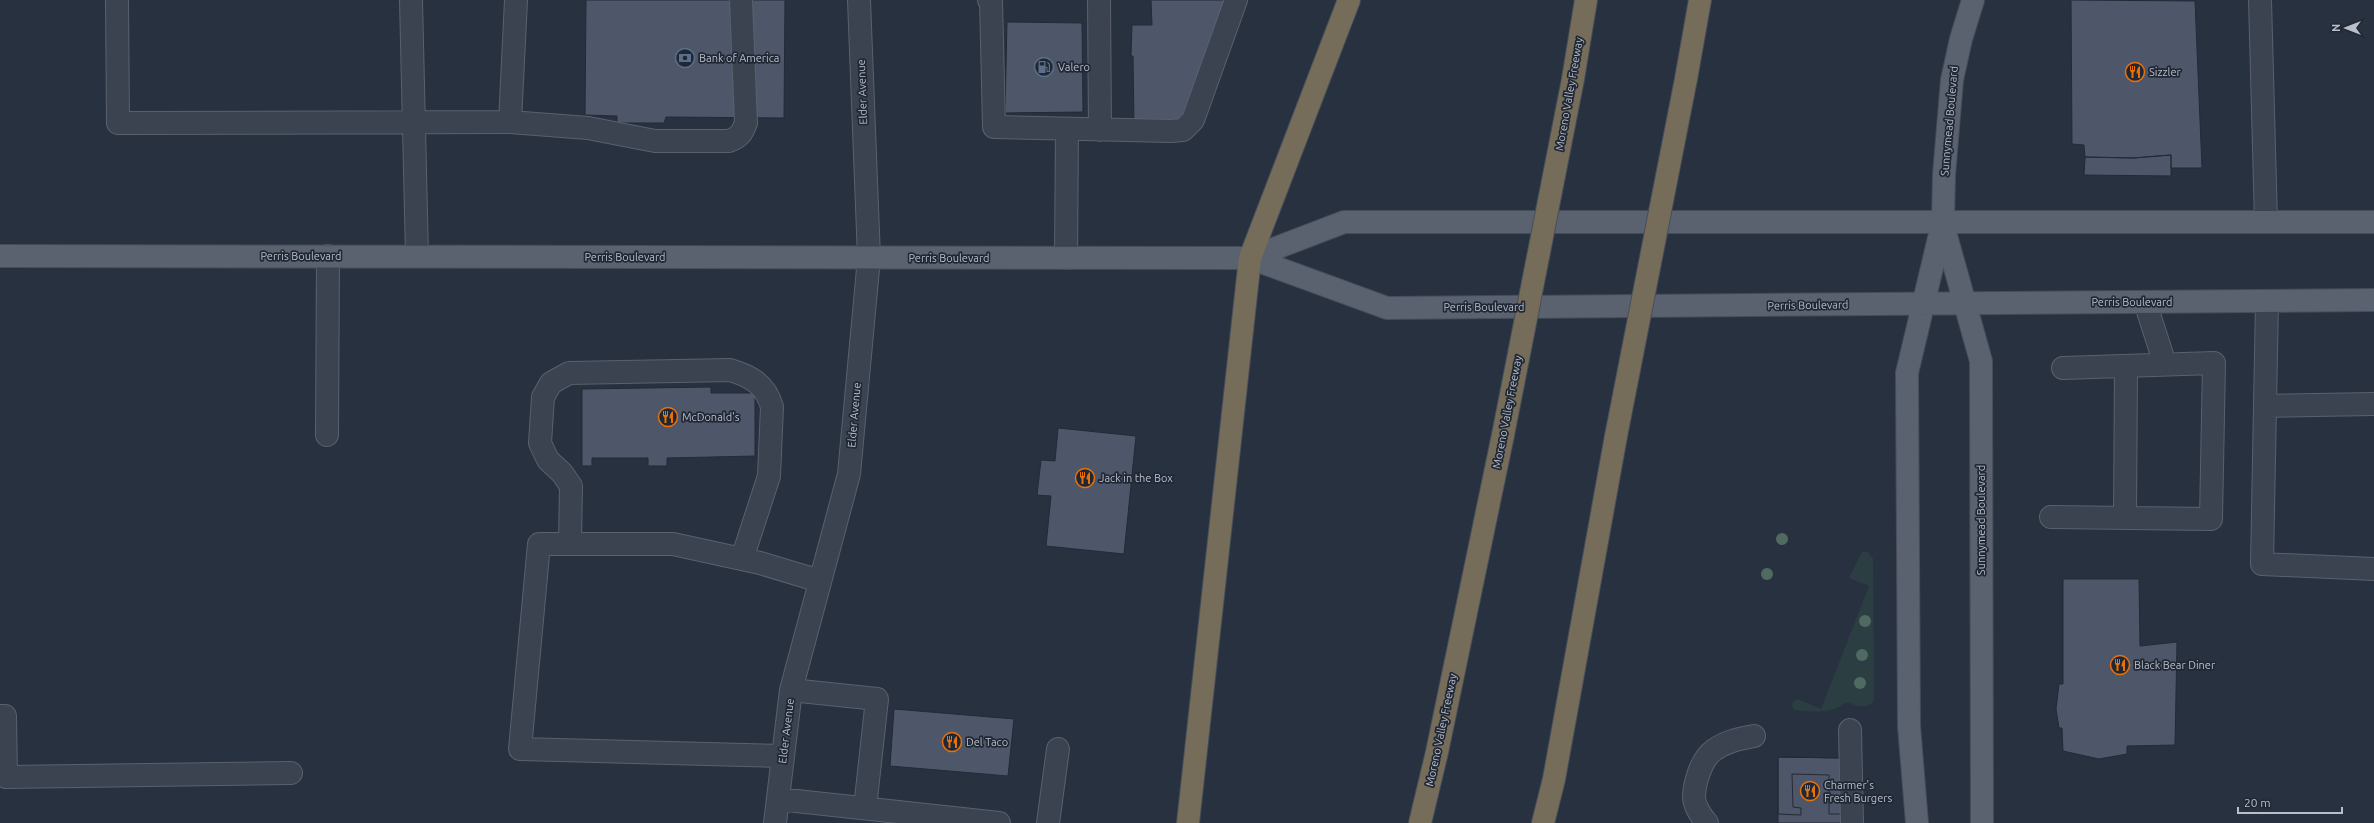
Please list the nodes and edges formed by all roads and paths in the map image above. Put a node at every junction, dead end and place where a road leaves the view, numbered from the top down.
1 (117, 0) edge
2 (411, 0) edge
3 (516, 0) edge
4 (741, 0) edge
5 (858, 0) edge
6 (990, 0) edge
7 (1006, 0) edge
8 (1099, 0) edge
9 (1236, 0) edge
10 (1349, 0) edge
11 (1586, 0) edge
12 (1700, 0) edge
13 (1973, 0) edge
14 (2260, 0) edge
15 (510, 122) junction
16 (414, 123) junction
17 (1067, 129) junction
18 (1100, 130) junction
19 (1943, 221) junction
20 (2266, 222) junction
21 (2374, 222) edge
22 (0, 256) edge
23 (328, 256) junction
24 (417, 256) junction
25 (869, 258) junction
26 (1066, 258) junction
27 (1250, 258) junction
28 (2374, 300) edge
29 (2266, 301) junction
30 (2145, 302) junction
31 (1924, 304) junction
32 (1965, 304) junction
33 (2166, 364) junction
34 (2126, 366) junction
35 (2063, 368) dead end
36 (2374, 404) edge
37 (2265, 406) junction
38 (327, 435) dead end
39 (2051, 517) dead end
40 (2124, 518) junction
41 (570, 544) junction
42 (742, 559) junction
43 (2374, 569) edge
44 (820, 581) junction
45 (791, 690) junction
46 (0, 716) edge
47 (1850, 730) dead end
48 (1754, 736) dead end
49 (1058, 749) dead end
50 (783, 756) junction
51 (291, 773) dead end
52 (778, 799) junction
53 (865, 808) junction
54 (775, 823) edge
55 (1000, 823) edge
56 (1048, 823) edge
57 (1188, 823) edge
58 (1420, 823) edge
59 (1543, 823) edge
60 (1707, 823) edge
61 (1852, 823) edge
62 (1917, 823) edge
63 (1982, 823) edge

1 - 16 street
2 - 16 street
3 - 15 street
4 - 15 street
5 - 25 street, Elder Avenue
6 - 7 street
6 - 17 street
8 - 18 street
9 - 18 street
10 - 27 highway
11 - 58 highway, Moreno Valley Freeway, bridge
12 - 59 highway, bridge
13 - 19 main road, Sunnymead Boulevard
14 - 20 street
15 - 16 street
16 - 24 street
17 - 18 street
17 - 26 street
19 - 20 main road, Perris Boulevard
19 - 27 main road, Perris Boulevard
19 - 31 main road, Sunnymead Boulevard
19 - 32 main road, Sunnymead Boulevard
20 - 21 main road, Perris Boulevard
22 - 23 main road, Perris Boulevard
23 - 24 main road, Perris Boulevard
23 - 38 street
24 - 25 main road, Perris Boulevard
25 - 26 main road, Perris Boulevard
25 - 44 street, Elder Avenue
26 - 27 main road, Perris Boulevard
27 - 31 main road, Perris Boulevard
27 - 57 highway
28 - 29 main road, Perris Boulevard
29 - 30 main road, Perris Boulevard
29 - 37 street
30 - 32 main road, Perris Boulevard
30 - 33 street
31 - 32 main road, Perris Boulevard
31 - 62 main road, Sunnymead Boulevard
32 - 63 main road, Sunnymead Boulevard
33 - 34 street
33 - 40 street
34 - 35 street
34 - 40 street
36 - 37 street
37 - 43 street
39 - 40 street
41 - 42 street
41 - 42 street
41 - 50 street
42 - 44 street
44 - 45 street, Elder Avenue
45 - 50 street, Elder Avenue
45 - 53 street
46 - 51 street
47 - 61 street
48 - 60 street
49 - 56 street
50 - 52 street, Elder Avenue
52 - 53 street
52 - 54 street, Elder Avenue
53 - 55 street

